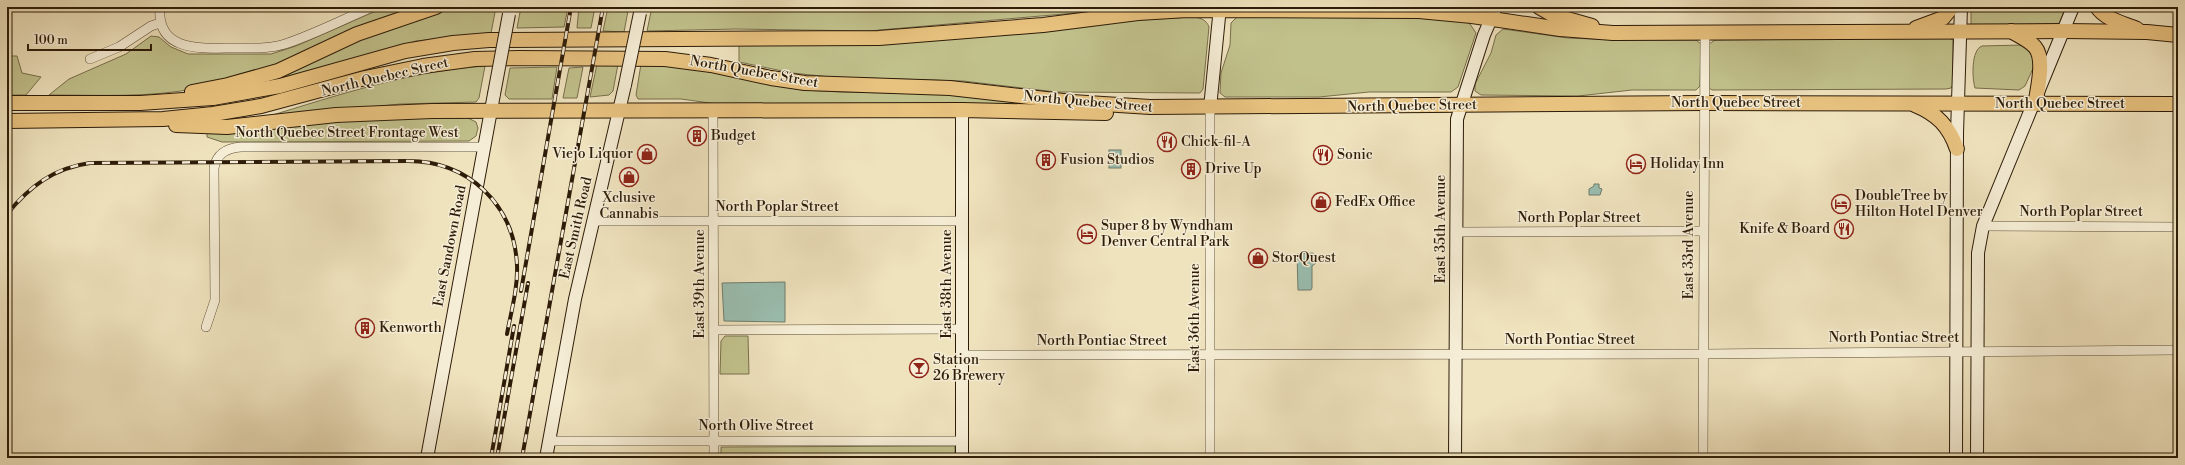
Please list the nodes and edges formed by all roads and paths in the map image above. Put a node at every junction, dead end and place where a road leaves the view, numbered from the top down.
1 (160, 7) edge
2 (372, 7) edge
3 (436, 7) edge
4 (1129, 7) edge
5 (1539, 7) edge
6 (1952, 7) edge
7 (1960, 7) edge
8 (2073, 7) edge
9 (2097, 7) edge
10 (1219, 8) edge
11 (509, 10) edge
12 (640, 10) edge
13 (1187, 10) junction
14 (1494, 13) edge
15 (160, 23) junction
16 (2011, 31) junction
17 (2064, 31) junction
18 (1898, 32) junction
19 (1960, 32) junction
20 (2147, 32) junction
21 (1613, 33) junction
22 (1705, 33) junction
23 (2178, 36) edge
24 (90, 59) dead end
25 (2035, 102) junction
26 (7, 103) edge
27 (1704, 103) junction
28 (1911, 103) junction
29 (1958, 103) junction
30 (69, 104) junction
31 (2178, 104) edge
32 (1460, 105) junction
33 (1150, 108) junction
34 (1210, 108) junction
35 (620, 110) junction
36 (713, 110) junction
37 (962, 110) junction
38 (491, 111) junction
39 (123, 119) junction
40 (7, 121) edge
41 (484, 147) junction
42 (1957, 148) junction
43 (593, 221) junction
44 (713, 221) junction
45 (962, 221) junction
46 (1983, 226) junction
47 (2178, 227) edge
48 (1703, 231) junction
49 (1456, 232) junction
50 (206, 327) dead end
51 (962, 329) junction
52 (714, 330) junction
53 (2178, 350) edge
54 (1957, 352) junction
55 (1978, 352) junction
56 (1455, 354) junction
57 (1703, 354) junction
58 (962, 355) junction
59 (1210, 355) junction
60 (714, 440) junction
61 (962, 440) junction
62 (549, 441) junction
63 (426, 458) edge
64 (546, 458) edge
65 (714, 458) edge
66 (962, 458) edge
67 (1210, 458) edge
68 (1456, 458) edge
69 (1703, 458) edge
70 (1956, 458) edge
71 (1977, 458) edge

1 - 15 street
2 - 15 street
3 - 30 main road
4 - 13 main road
5 - 21 main road
6 - 18 main road
7 - 19 street
8 - 17 street
9 - 20 main road
10 - 13 main road, North Quebec Street
10 - 14 main road, North Quebec Street
10 - 34 street, East 36th Avenue
11 - 38 street, East Sandown Road, bridge
12 - 35 street, East Smith Road, bridge
13 - 30 main road, North Quebec Street
14 - 21 main road, North Quebec Street
14 - 32 street, East 35th Avenue
15 - 24 street
16 - 17 main road, North Quebec Street
16 - 19 main road, North Quebec Street
16 - 25 main road
17 - 20 main road, North Quebec Street
17 - 25 street
18 - 19 main road, North Quebec Street
18 - 22 main road, North Quebec Street
19 - 29 street
20 - 23 main road, North Quebec Street
21 - 22 main road, North Quebec Street
22 - 27 street, East 33rd Avenue
25 - 29 main road, North Quebec Street
25 - 31 main road, North Quebec Street
25 - 46 street
26 - 30 main road, North Quebec Street
27 - 28 main road, North Quebec Street
27 - 32 main road, North Quebec Street
27 - 48 street, East 33rd Avenue
28 - 29 main road, North Quebec Street
28 - 42 main road
29 - 42 street
32 - 34 main road, North Quebec Street
32 - 49 street, East 35th Avenue
33 - 34 main road, North Quebec Street
33 - 37 main road
33 - 39 main road, North Quebec Street
34 - 59 street, East 36th Avenue
35 - 36 main road
35 - 38 main road
35 - 43 street, East Smith Road
36 - 37 main road
36 - 44 street, East 39th Avenue
37 - 45 street, East 38th Avenue
38 - 39 main road
38 - 41 street, East Sandown Road
39 - 40 main road, North Quebec Street
41 - 50 street, North Quebec Street Frontage West
41 - 63 street, East Sandown Road
42 - 54 street
43 - 44 street, North Poplar Street
43 - 62 street, East Smith Road
44 - 45 street, North Poplar Street
44 - 52 street, East 39th Avenue
45 - 51 street, East 38th Avenue
46 - 47 street, North Poplar Street
46 - 55 street
48 - 49 street, North Poplar Street
48 - 57 street, East 33rd Avenue
49 - 56 street, East 35th Avenue
51 - 52 street
51 - 58 street, East 38th Avenue
52 - 60 street, East 39th Avenue
53 - 55 street, North Pontiac Street
54 - 55 street, North Pontiac Street
54 - 57 street, North Pontiac Street
54 - 70 street
55 - 71 street
56 - 57 street, North Pontiac Street
56 - 59 street, North Pontiac Street
56 - 68 street, East 35th Avenue
57 - 69 street, East 33rd Avenue
58 - 59 street, North Pontiac Street
58 - 61 street, East 38th Avenue
59 - 67 street, East 36th Avenue
60 - 61 street, North Olive Street
60 - 62 street, North Olive Street
60 - 65 street, East 39th Avenue
61 - 66 street, East 38th Avenue
62 - 64 street, East Smith Road

